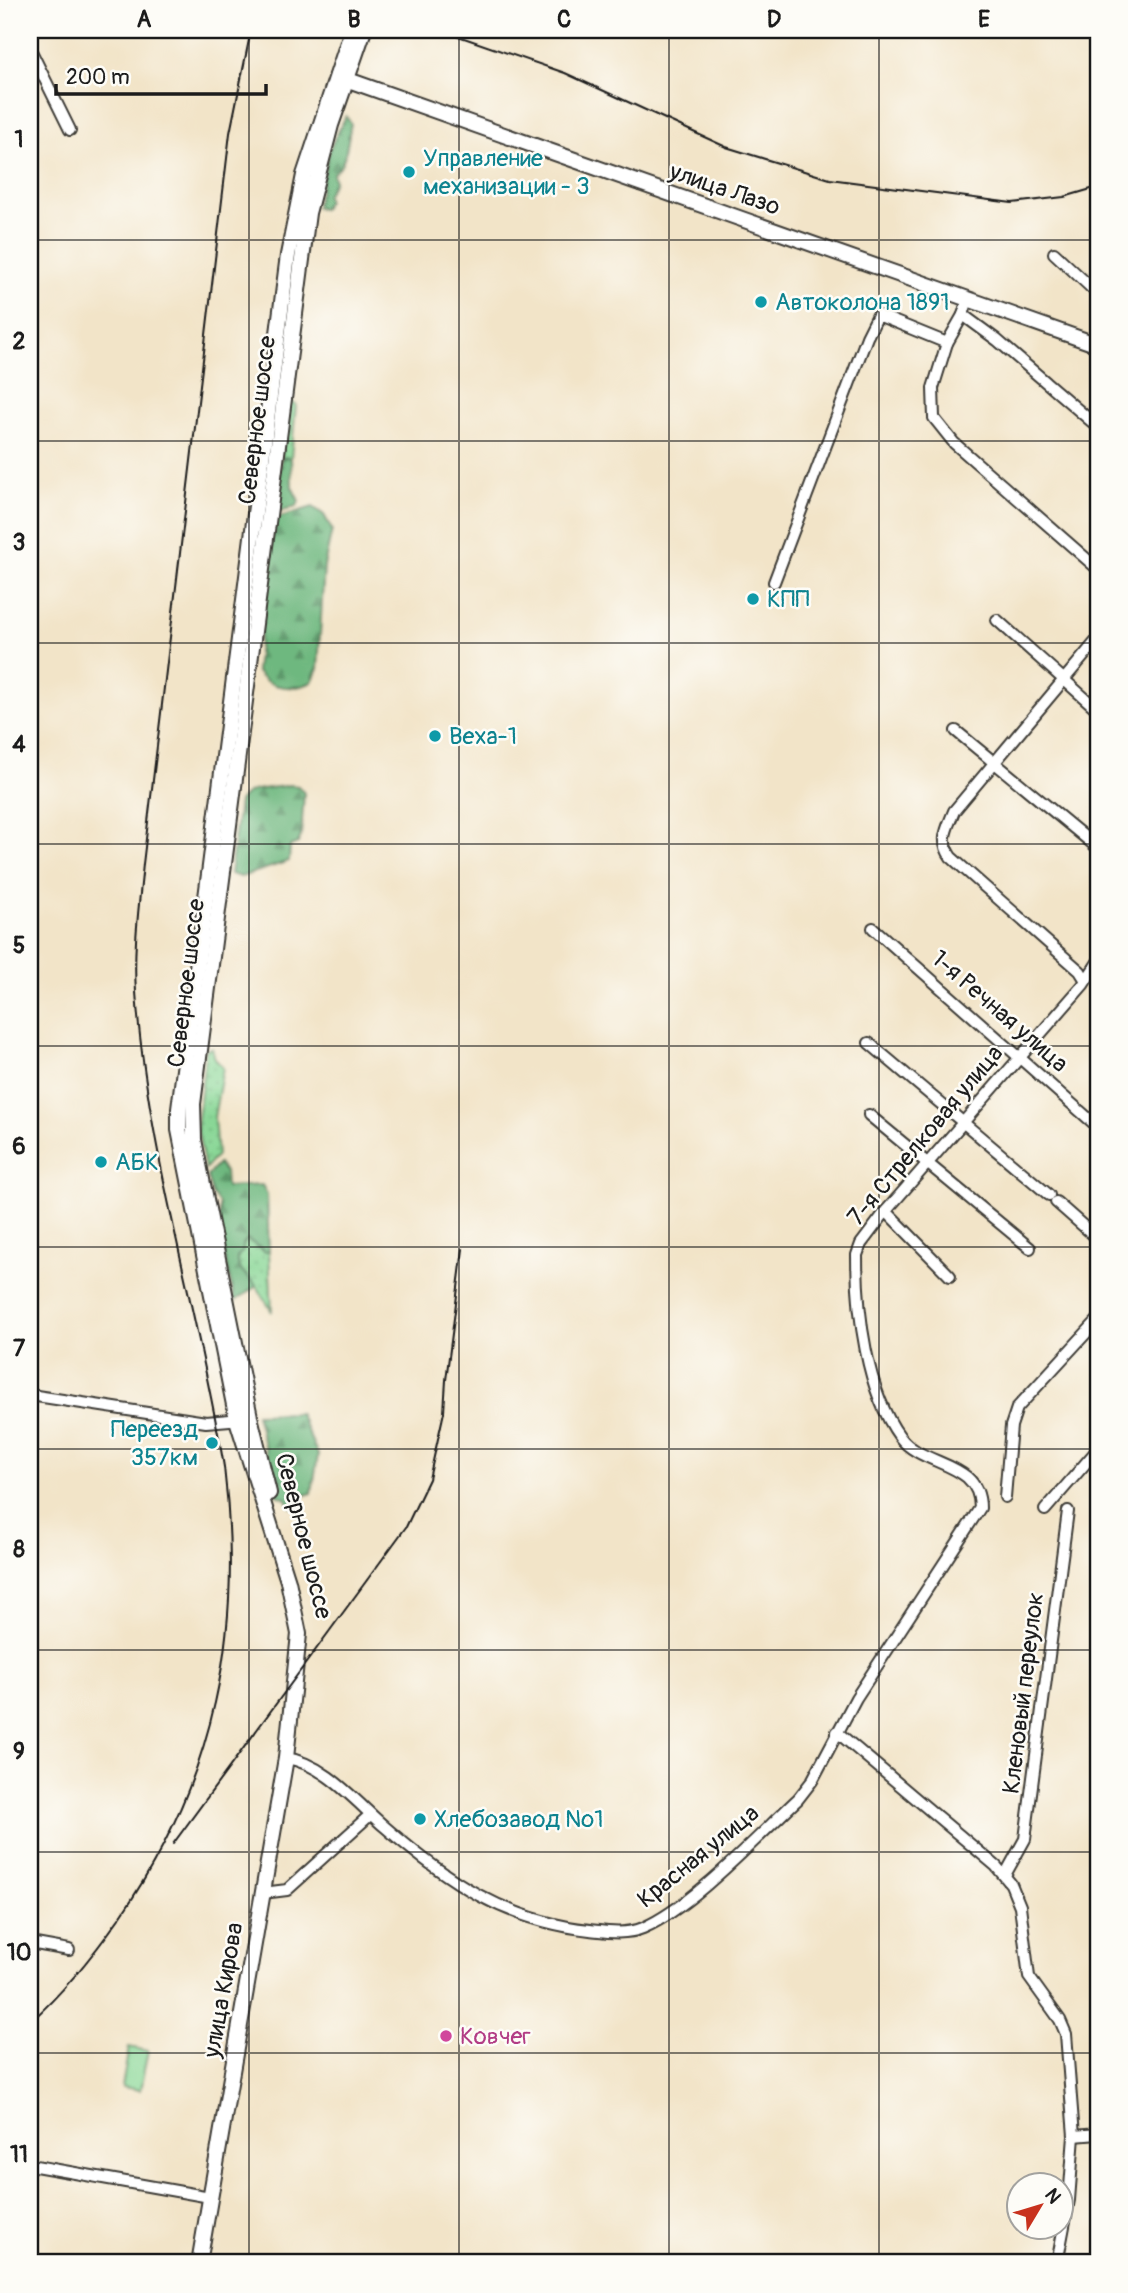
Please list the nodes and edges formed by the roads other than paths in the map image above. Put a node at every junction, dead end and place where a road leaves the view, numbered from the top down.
1 (352, 30) edge
2 (364, 30) edge
3 (30, 49) edge
4 (341, 77) junction
5 (70, 131) dead end
6 (1055, 253) dead end
7 (1098, 294) edge
8 (968, 299) junction
9 (963, 316) junction
10 (947, 343) junction
11 (1098, 345) edge
12 (1098, 427) edge
13 (1098, 569) edge
14 (774, 582) dead end
15 (997, 620) dead end
16 (1098, 639) edge
17 (1062, 679) junction
18 (1098, 710) edge
19 (957, 730) dead end
20 (994, 762) junction
21 (1098, 848) edge
22 (873, 928) dead end
23 (1098, 962) edge
24 (1084, 979) junction
25 (869, 1043) dead end
26 (1017, 1058) junction
27 (869, 1115) dead end
28 (1096, 1121) edge
29 (962, 1123) junction
30 (928, 1163) junction
31 (886, 1212) junction
32 (1098, 1239) edge
33 (1030, 1248) dead end
34 (950, 1276) dead end
35 (1098, 1320) edge
36 (30, 1395) edge
37 (244, 1419) junction
38 (1098, 1449) edge
39 (1005, 1497) dead end
40 (1045, 1510) dead end
41 (1068, 1511) dead end
42 (291, 1726) joint
43 (837, 1732) junction
44 (286, 1758) junction
45 (370, 1815) junction
46 (1005, 1875) junction
47 (263, 1893) junction
48 (30, 1943) edge
49 (69, 1950) dead end
50 (1098, 2134) edge
51 (1074, 2136) junction
52 (30, 2165) edge
53 (211, 2197) junction
54 (30, 2261) edge
55 (39, 2263) edge
56 (199, 2263) edge
57 (1057, 2263) edge

1 - 4 main road, Северное шоссе
2 - 4 main road, Северное шоссе
3 - 5 street
4 - 8 main road, улица Лазо
4 - 37 main road, Северное шоссе
6 - 7 street
8 - 9 street
8 - 11 main road, улица Лазо
9 - 10 street
9 - 12 street
10 - 13 street
10 - 14 street
15 - 17 street
16 - 17 street
17 - 18 street
17 - 20 street
19 - 20 street
20 - 21 street
20 - 24 street
22 - 26 street, 1-я Речная улица
23 - 24 street, 7-я Стрелковая улица
24 - 26 street, 7-я Стрелковая улица
25 - 29 street
26 - 28 street, 1-я Речная улица
26 - 29 street, 7-я Стрелковая улица
27 - 30 street
29 - 30 street, 7-я Стрелковая улица
29 - 32 street
30 - 31 street, 7-я Стрелковая улица
30 - 33 street
31 - 34 street
31 - 43 street, 7-я Стрелковая улица
35 - 39 street
36 - 37 street
37 - 42 main road, Северное шоссе
38 - 40 street
41 - 46 street, Кленовый переулок
42 - 44 main road, улица Кирова
43 - 45 street, Красная улица
43 - 46 street
44 - 45 street, Красная улица
44 - 47 main road, улица Кирова
45 - 47 street
46 - 51 street
47 - 53 main road, улица Кирова
48 - 49 street
50 - 51 street
51 - 57 street
52 - 53 street
53 - 56 main road, улица Кирова
54 - 55 street

